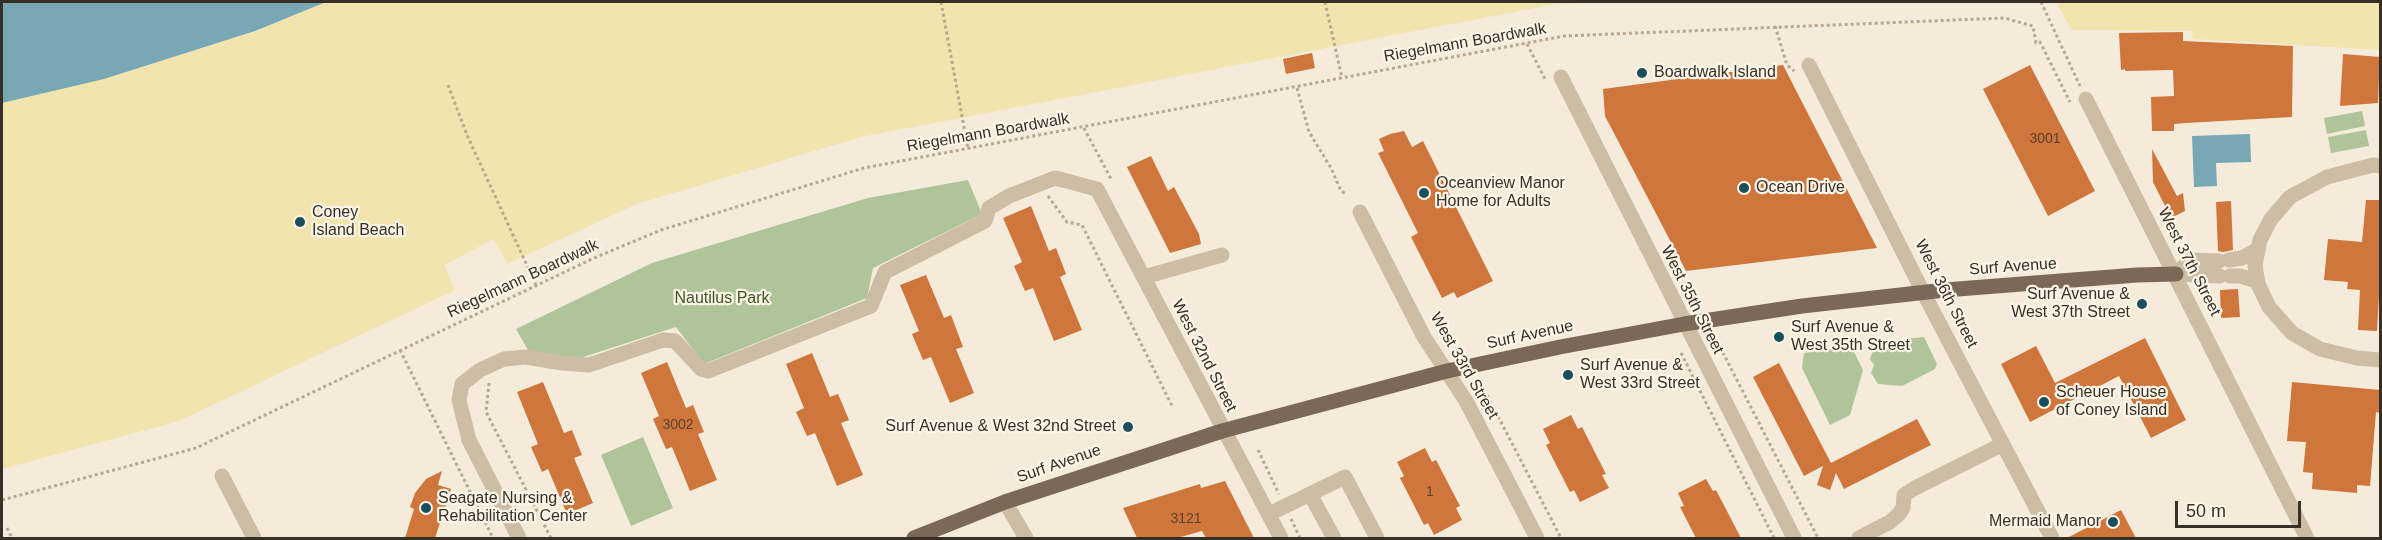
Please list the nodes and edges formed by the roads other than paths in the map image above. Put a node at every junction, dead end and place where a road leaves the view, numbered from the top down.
1 (1809, 65) dead end
2 (1561, 77) dead end
3 (2079, 102) road end
4 (2380, 166) edge
5 (1360, 212) dead end
6 (2259, 245) junction
7 (1222, 255) dead end
8 (2224, 268) junction
9 (2176, 274) junction
10 (1144, 277) junction
11 (2257, 282) junction
12 (1923, 292) junction
13 (1684, 324) junction
14 (2380, 360) edge
15 (1448, 371) junction
16 (1222, 431) junction
17 (2003, 444) junction
18 (222, 476) dead end
19 (1310, 494) junction
20 (1005, 502) junction
21 (1269, 514) junction
22 (254, 538) edge
23 (519, 538) edge
24 (914, 538) edge
25 (1026, 538) edge
26 (1281, 538) edge
27 (1334, 538) edge
28 (1377, 538) edge
29 (1537, 538) edge
30 (1794, 538) edge
31 (1859, 538) edge
32 (2052, 538) edge
33 (2307, 538) edge

1 - 12 street, West 36th Street
2 - 13 street, West 35th Street
3 - 9 street, West 37th Street
4 - 6 street
5 - 15 street, West 33rd Street
6 - 8 street, Surf Avenue
6 - 11 street
7 - 10 street
8 - 9 street, Surf Avenue
8 - 11 street, Surf Avenue
9 - 12 main road, Surf Avenue
9 - 33 street, West 37th Street
10 - 16 street, West 32nd Street
10 - 23 street, West 32nd Street
11 - 14 street
12 - 13 main road, Surf Avenue
12 - 17 street, West 36th Street
13 - 15 main road, Surf Avenue
13 - 30 street, West 35th Street
15 - 16 main road, Surf Avenue
15 - 29 street, West 33rd Street
16 - 20 main road, Surf Avenue
16 - 21 street, West 32nd Street
17 - 31 street
17 - 32 street, West 36th Street
18 - 22 street
19 - 21 street
19 - 27 street
19 - 28 street
20 - 24 main road, Surf Avenue
20 - 25 street
21 - 26 street, West 32nd Street

